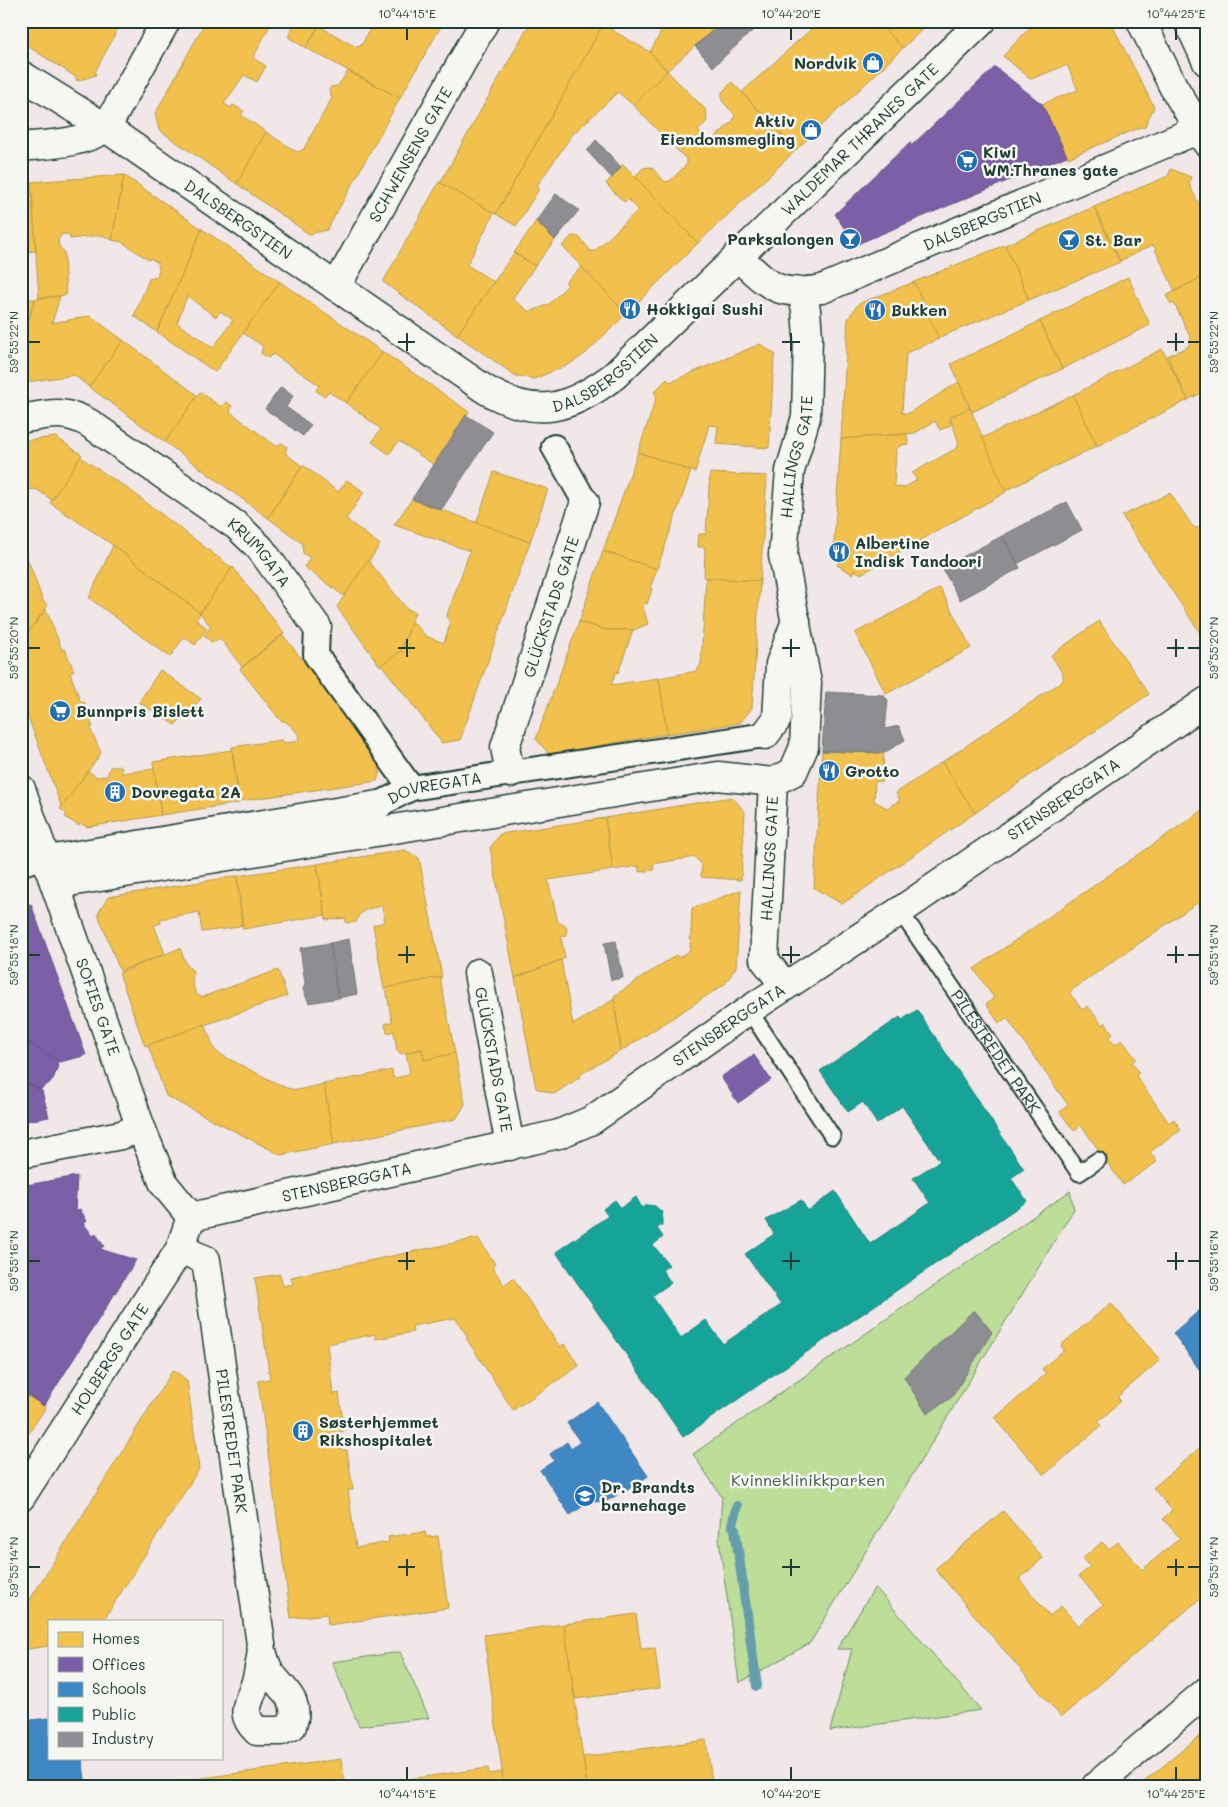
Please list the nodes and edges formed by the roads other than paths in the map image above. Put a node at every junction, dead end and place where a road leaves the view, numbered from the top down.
1 (166, 21) edge
2 (485, 21) edge
3 (982, 21) edge
4 (1142, 21) edge
5 (1188, 21) edge
6 (1207, 62) edge
7 (21, 75) edge
8 (106, 128) junction
9 (1202, 137) edge
10 (21, 146) edge
11 (738, 256) junction
12 (336, 287) junction
13 (802, 293) junction
14 (21, 419) edge
15 (554, 447) dead end
16 (585, 502) joint
17 (796, 621) junction
18 (317, 627) joint
19 (1207, 701) edge
20 (765, 735) joint
21 (510, 773) junction
22 (773, 782) junction
23 (411, 788) junction
24 (21, 789) edge
25 (378, 805) joint
26 (21, 868) edge
27 (53, 872) junction
28 (900, 911) junction
29 (478, 973) dead end
30 (785, 986) junction
31 (749, 1010) junction
32 (141, 1128) junction
33 (832, 1136) dead end
34 (510, 1146) junction
35 (21, 1154) edge
36 (1098, 1160) dead end
37 (192, 1217) junction
38 (180, 1249) junction
39 (21, 1497) edge
40 (262, 1651) dead end
41 (1207, 1691) edge
42 (1096, 1786) edge

1 - 8 street
2 - 12 street, SCHWENSENS GATE
3 - 11 street, WALDEMAR THRANES GATE
4 - 9 street
5 - 6 street
7 - 8 street, DALSBERGSTIEN
8 - 10 street
8 - 12 street, DALSBERGSTIEN
9 - 13 street, DALSBERGSTIEN
11 - 12 street, DALSBERGSTIEN
11 - 13 street, DALSBERGSTIEN
13 - 17 street, HALLINGS GATE
14 - 18 street, KRUMGATA
15 - 16 street, GLÜCKSTADS GATE
16 - 21 street, GLÜCKSTADS GATE
17 - 20 street
17 - 22 street, HALLINGS GATE
18 - 23 street, KRUMGATA
19 - 28 street, STENSBERGGATA
20 - 21 street, DOVREGATA
21 - 23 street, DOVREGATA
22 - 27 street, DOVREGATA
22 - 30 street, HALLINGS GATE
23 - 25 street, DOVREGATA
24 - 27 street, SOFIES GATE
25 - 27 street, DOVREGATA
26 - 27 lane
27 - 32 street, SOFIES GATE
28 - 30 street, STENSBERGGATA
28 - 36 lane, PILESTREDET PARK
29 - 34 street, GLÜCKSTADS GATE
30 - 31 street, STENSBERGGATA
31 - 33 lane
31 - 34 street, STENSBERGGATA
32 - 35 street
32 - 37 street, SOFIES GATE
34 - 37 street, STENSBERGGATA
37 - 38 street, HOLBERGS GATE
38 - 39 street, HOLBERGS GATE
38 - 40 street, PILESTREDET PARK
41 - 42 street

